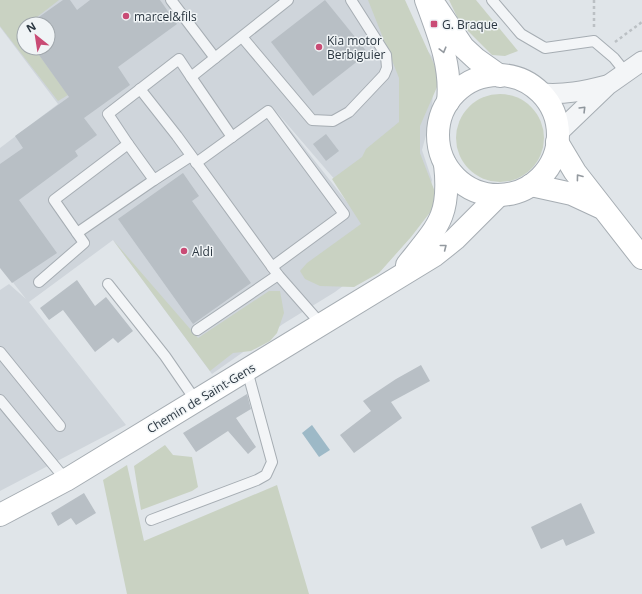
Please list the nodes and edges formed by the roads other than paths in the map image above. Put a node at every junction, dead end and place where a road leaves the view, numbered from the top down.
1 (171, 0) edge
2 (288, 0) edge
3 (351, 0) edge
4 (426, 0) edge
5 (431, 0) edge
6 (492, 0) edge
7 (242, 37) junction
8 (215, 58) junction
9 (642, 61) edge
10 (626, 73) junction
11 (500, 76) junction
12 (191, 77) junction
13 (608, 85) junction
14 (140, 89) junction
15 (541, 94) junction
16 (448, 102) junction
17 (232, 137) junction
18 (558, 138) junction
19 (128, 144) junction
20 (194, 160) junction
21 (445, 164) junction
22 (154, 180) junction
23 (532, 185) junction
24 (499, 195) junction
25 (602, 208) junction
26 (77, 233) junction
27 (642, 258) edge
28 (275, 271) junction
29 (399, 275) junction
30 (39, 282) dead end
31 (108, 284) dead end
32 (321, 324) junction
33 (197, 330) dead end
34 (0, 352) edge
35 (247, 370) junction
36 (0, 400) edge
37 (196, 401) junction
38 (60, 426) dead end
39 (66, 480) junction
40 (0, 515) edge
41 (151, 520) dead end

1 - 8 lane
2 - 7 lane
3 - 7 lane
4 -> 16 main road
5 - 11 main road
6 - 10 lane
7 - 8 lane
8 - 12 lane
9 - 10 street
10 - 13 street
11 - 15 main road
11 - 16 main road
12 - 14 lane
12 - 17 lane
13 - 15 street
18 -> 13 street
14 - 19 lane
14 - 20 lane
15 - 18 main road
16 - 21 main road
17 - 20 lane
17 - 28 lane
18 - 23 main road
25 -> 18 main road
19 - 22 lane
19 - 26 lane
20 - 22 lane
20 - 28 lane
21 - 24 main road
21 - 29 main road, Chemin de Saint-Gens
22 - 26 lane
23 - 24 main road
23 - 25 main road
29 -> 24 main road, Chemin de Saint-Gens
25 - 27 main road
26 - 30 lane
28 - 32 lane
28 - 33 lane
29 - 32 main road, Chemin de Saint-Gens
31 - 37 lane
32 - 35 main road, Chemin de Saint-Gens
34 - 38 lane
35 - 37 main road, Chemin de Saint-Gens
35 - 41 lane
36 - 39 lane
37 - 39 main road, Chemin de Saint-Gens
39 - 40 main road, Chemin de Saint-Gens

